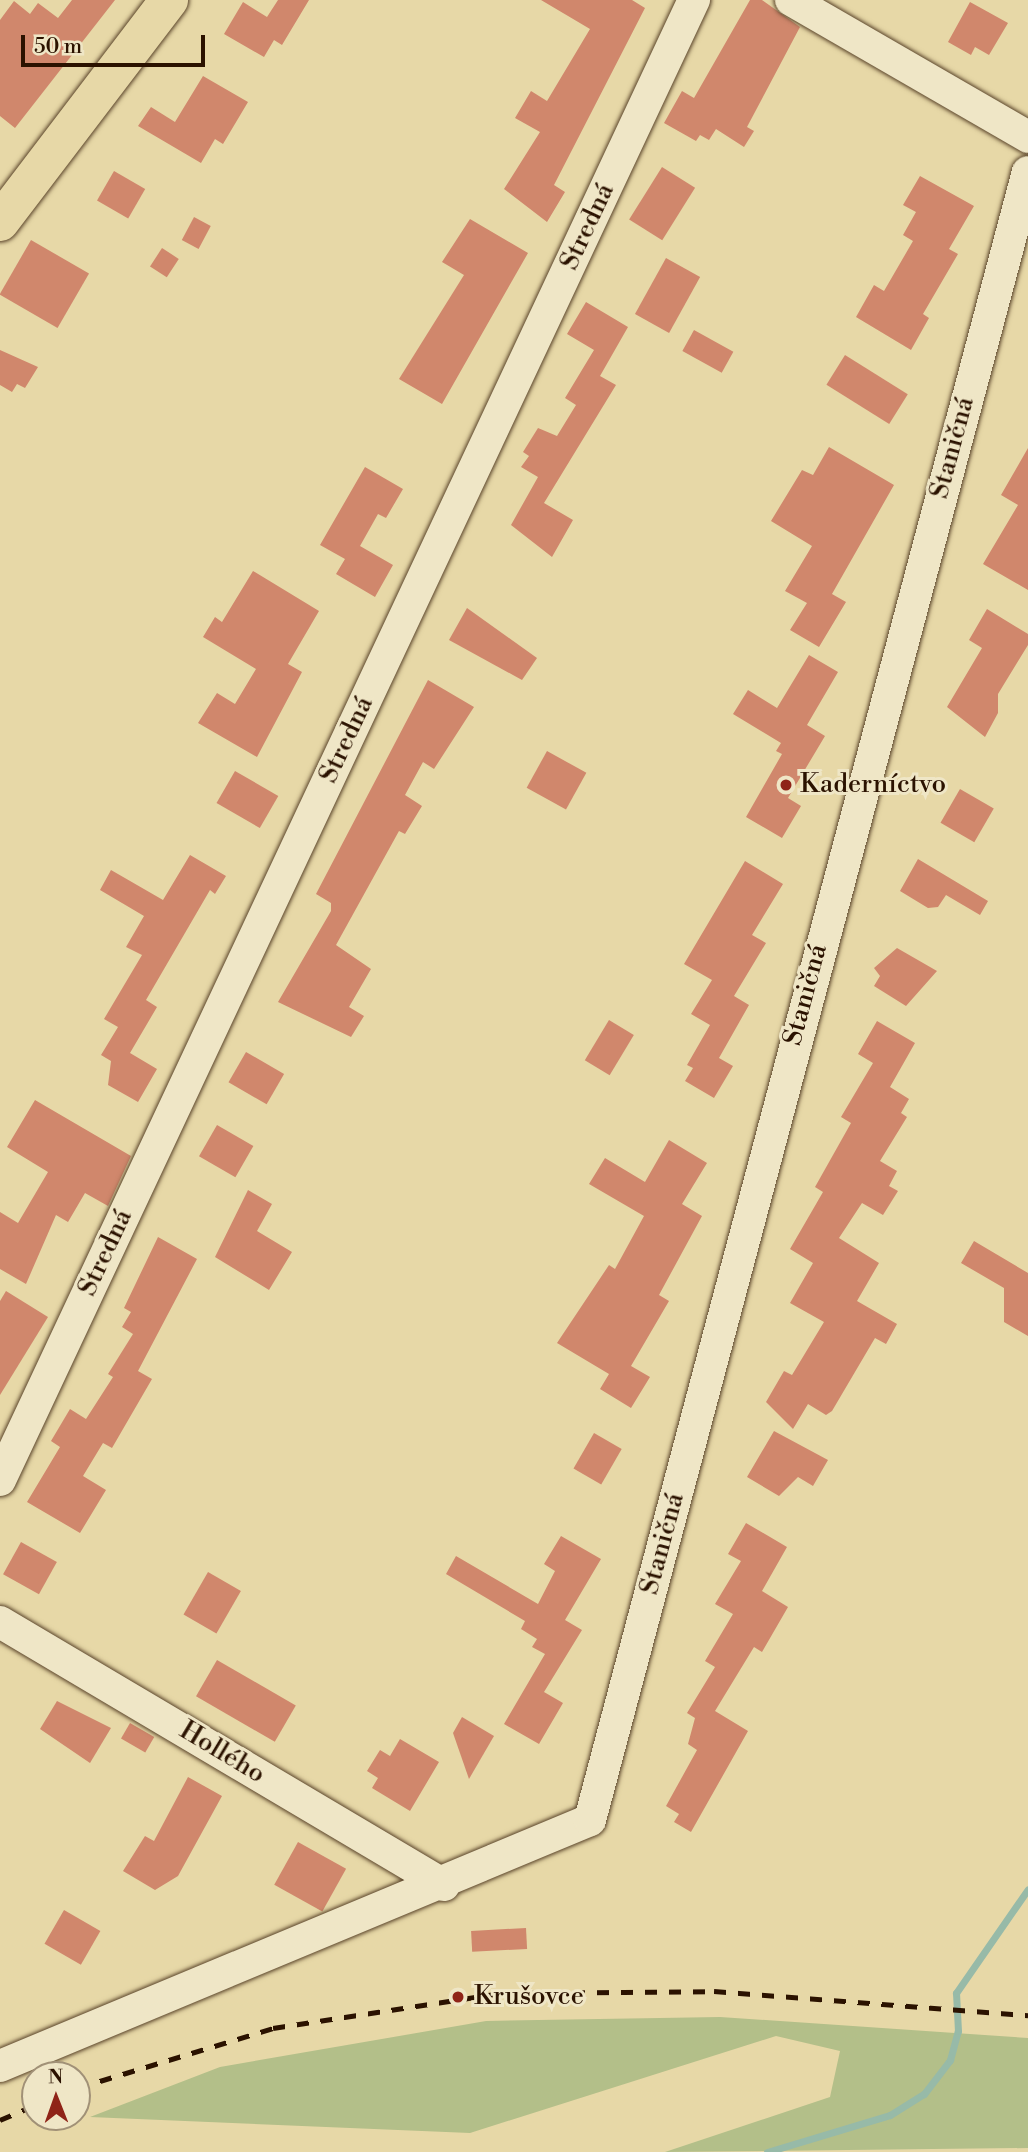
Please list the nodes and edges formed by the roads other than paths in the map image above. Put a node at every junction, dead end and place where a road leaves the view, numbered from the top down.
1 (169, 0) edge
2 (694, 0) edge
3 (791, 0) edge
4 (1028, 137) edge
5 (1028, 172) edge
6 (0, 222) edge
7 (0, 1480) edge
8 (0, 1622) edge
9 (444, 1885) junction
10 (0, 2066) edge

1 - 6 main road
2 - 7 street, Stredná
3 - 4 street
5 - 9 street, Staničná
8 - 9 street, Hollého
9 - 10 street

